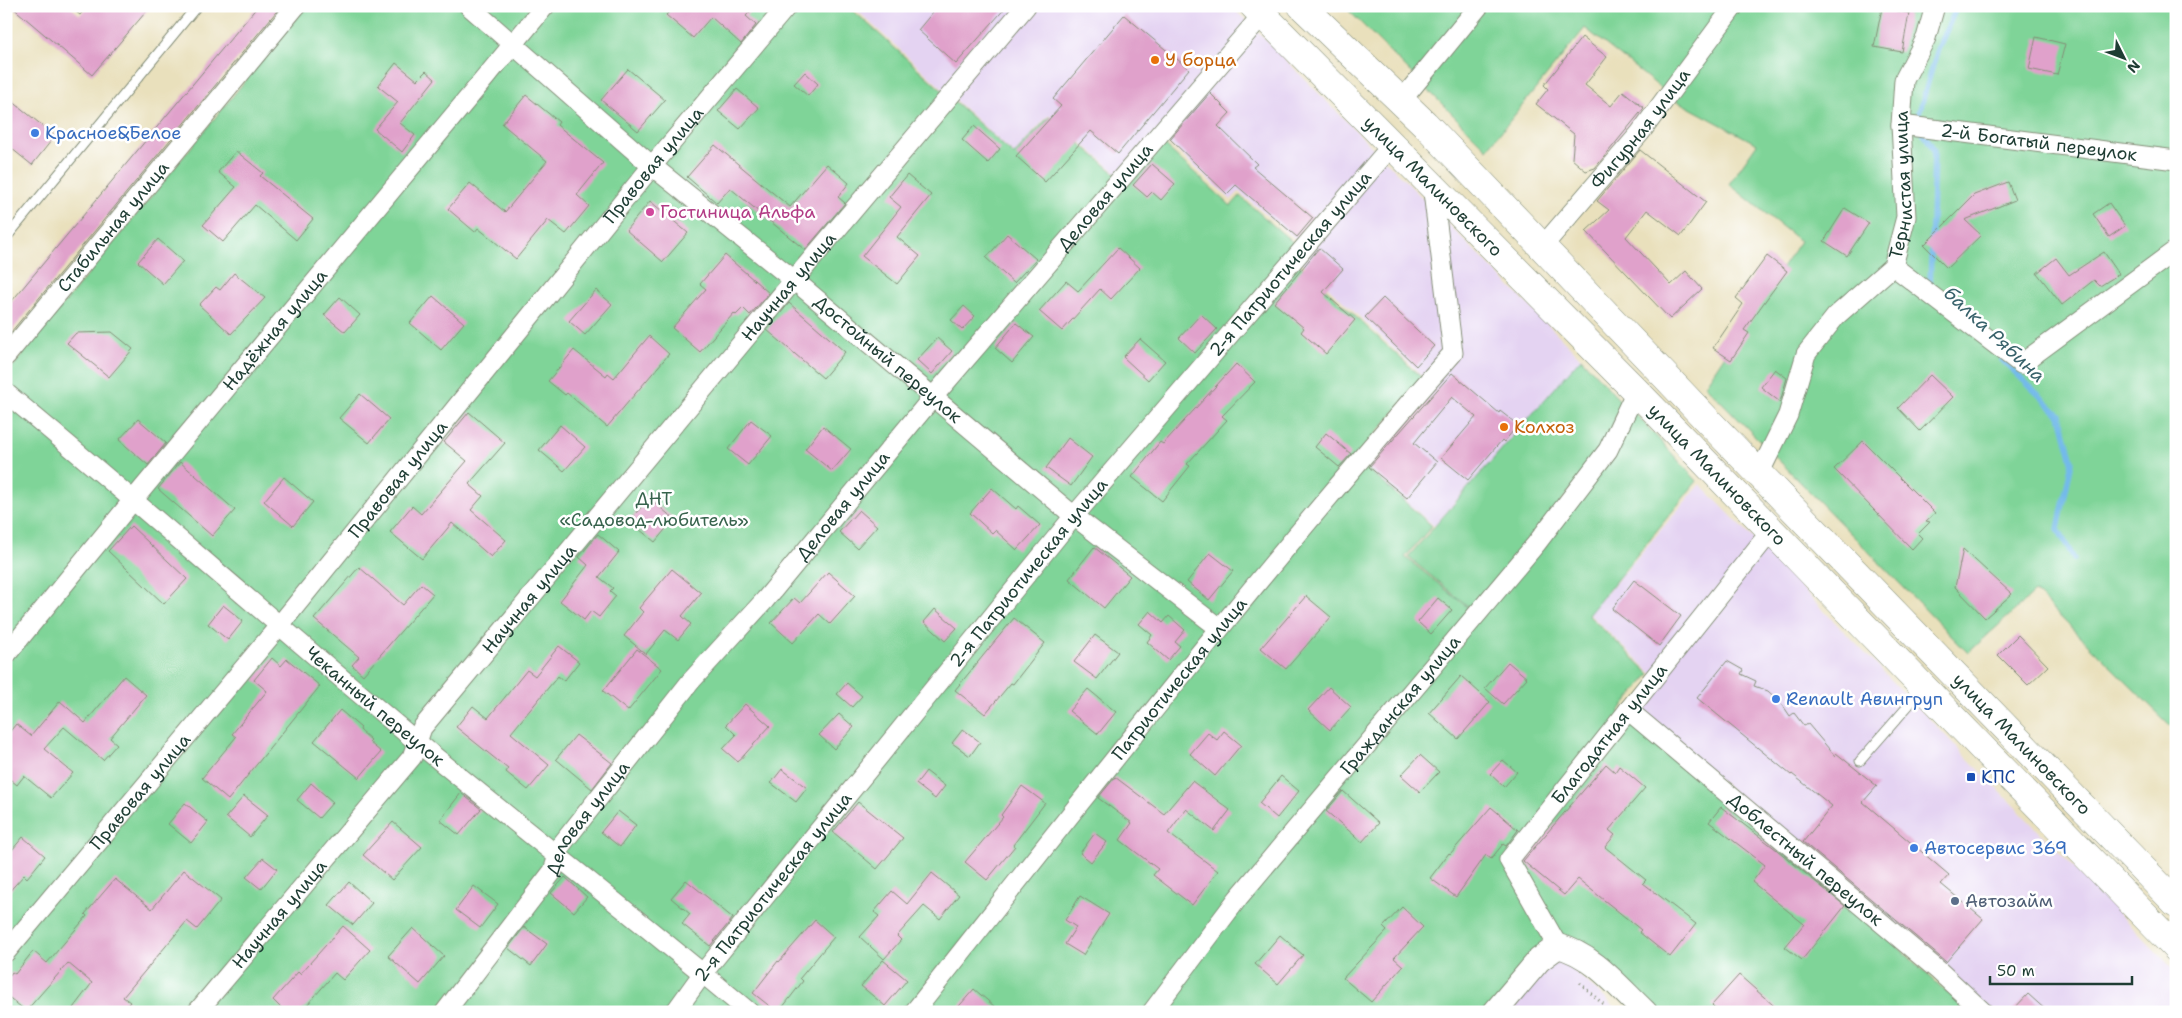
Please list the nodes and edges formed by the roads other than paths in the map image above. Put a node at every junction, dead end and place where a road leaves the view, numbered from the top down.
1 (197, 6) edge
2 (296, 6) edge
3 (469, 6) edge
4 (546, 6) edge
5 (787, 6) edge
6 (1026, 6) edge
7 (1302, 6) edge
8 (1479, 6) edge
9 (1734, 6) edge
10 (1935, 6) edge
11 (1258, 10) edge
12 (513, 45) junction
13 (1401, 101) junction
14 (1901, 125) junction
15 (1393, 144) junction
16 (2176, 160) edge
17 (652, 166) junction
18 (1432, 184) junction
19 (6, 238) edge
20 (1542, 247) junction
21 (2176, 250) edge
22 (1893, 266) junction
23 (794, 280) junction
24 (6, 356) edge
25 (1636, 391) junction
26 (6, 393) edge
27 (933, 397) junction
28 (1759, 474) junction
29 (134, 499) junction
30 (1074, 516) junction
31 (1772, 531) junction
32 (279, 626) junction
33 (1219, 628) junction
34 (6, 655) edge
35 (1924, 688) junction
36 (1628, 710) junction
37 (417, 742) junction
38 (1860, 761) dead end
39 (558, 857) junction
40 (2176, 903) edge
41 (1558, 946) junction
42 (2176, 948) edge
43 (6, 952) edge
44 (703, 973) junction
45 (197, 1012) edge
46 (445, 1012) edge
47 (675, 1012) edge
48 (749, 1012) edge
49 (914, 1012) edge
50 (1152, 1012) edge
51 (1495, 1012) edge
52 (1645, 1012) edge
53 (1983, 1012) edge

1 - 19 lane
2 - 24 street, Стабильная улица
3 - 12 street, Достойный переулок
4 - 12 street, Надёжная улица
5 - 17 street, Правовая улица
6 - 23 street, Научная улица
7 - 13 highway, улица Малиновского
8 - 13 street
9 - 20 street, Фигурная улица
10 - 14 street, Тернистая улица
11 - 15 highway, улица Малиновского
11 - 27 street, Деловая улица
12 - 17 street, Достойный переулок
12 - 29 street, Надёжная улица
13 - 20 highway, улица Малиновского
14 - 16 street, 2-й Богатый переулок
14 - 22 street, Тернистая улица
15 - 18 highway, улица Малиновского
15 - 30 street, 2-я Патриотическая улица
17 - 23 street, Достойный переулок
17 - 32 street, Правовая улица
18 - 25 highway, улица Малиновского
18 - 33 street, Патриотическая улица
20 - 28 highway, улица Малиновского
21 - 22 street
22 - 28 street, Тернистая улица
23 - 27 street, Достойный переулок
23 - 37 street, Научная улица
25 - 31 highway, улица Малиновского
25 - 50 street, Гражданская улица
26 - 29 street, Чеканный переулок
27 - 30 street, Достойный переулок
27 - 39 street, Деловая улица
28 - 40 highway, улица Малиновского
29 - 32 street, Чеканный переулок
29 - 34 street, Надёжная улица
30 - 33 street, Достойный переулок
30 - 44 street, 2-я Патриотическая улица
31 - 35 highway, улица Малиновского
31 - 36 street, Благодатная улица
32 - 37 street, Чеканный переулок
32 - 43 street, Правовая улица
33 - 49 street, Патриотическая улица
35 - 38 lane
35 - 42 highway, улица Малиновского
36 - 41 street, Благодатная улица
36 - 53 street, Доблестный переулок
37 - 39 street, Чеканный переулок
37 - 45 street, Научная улица
39 - 44 street, Чеканный переулок
39 - 46 street, Деловая улица
41 - 51 street
41 - 52 street
44 - 47 street, 2-я Патриотическая улица
44 - 48 street, Чеканный переулок

